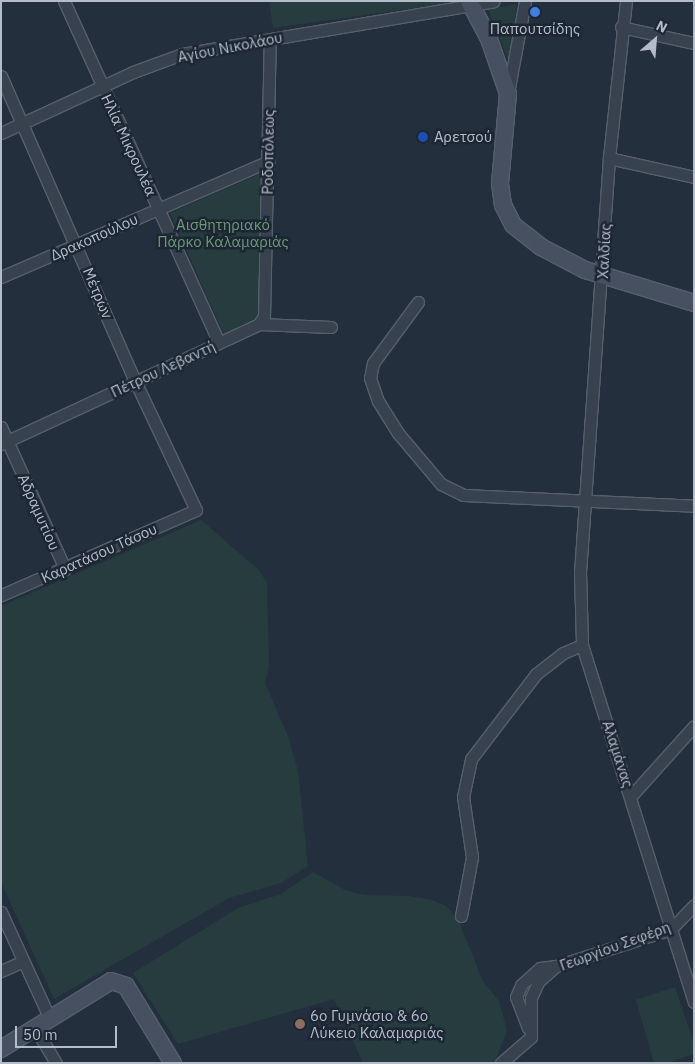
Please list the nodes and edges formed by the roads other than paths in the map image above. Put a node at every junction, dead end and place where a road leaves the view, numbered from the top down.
1 (64, 1) edge
2 (494, 1) edge
3 (525, 1) edge
4 (626, 1) edge
5 (470, 3) edge
6 (621, 27) junction
7 (270, 39) junction
8 (694, 43) edge
9 (1, 76) edge
10 (102, 86) junction
11 (508, 94) junction
12 (22, 124) junction
13 (1, 133) edge
14 (609, 158) junction
15 (269, 161) junction
16 (694, 177) edge
17 (159, 209) junction
18 (77, 245) junction
19 (1, 277) edge
20 (603, 277) junction
21 (418, 302) dead end
22 (694, 303) edge
23 (259, 324) junction
24 (331, 327) dead end
25 (219, 343) junction
26 (136, 383) junction
27 (1, 427) edge
28 (4, 442) edge
29 (585, 501) junction
30 (694, 506) edge
31 (196, 510) joint
32 (65, 569) junction
33 (1, 595) edge
34 (582, 645) junction
35 (694, 726) edge
36 (631, 796) junction
37 (694, 905) edge
38 (1, 912) edge
39 (461, 916) dead end
40 (671, 928) junction
41 (23, 961) junction
42 (1, 971) edge
43 (694, 1002) edge
44 (50, 1017) junction
45 (34, 1026) junction
46 (1, 1049) edge
47 (56, 1063) edge
48 (173, 1063) edge
49 (501, 1063) edge

1 - 10 street, Ηλία Μικρουλέα
2 - 5 street, Αγίου Νικολάου
3 - 11 street
4 - 6 street, Χαλδίας
5 - 7 street, Αγίου Νικολάου
5 - 11 main road
6 - 8 street
6 - 14 street, Χαλδίας
7 - 10 street, Αγίου Νικολάου
7 - 15 street, Ροδοπόλεως
9 - 12 street, Μέτρων
10 - 12 street, Αγίου Νικολάου
10 - 17 street, Ηλία Μικρουλέα
11 - 20 main road
12 - 13 street, Αγίου Νικολάου
12 - 18 street, Μέτρων
14 - 16 street
14 - 20 street, Χαλδίας
15 - 17 street, Δρακοπούλου
15 - 23 street, Ροδοπόλεως
17 - 18 street, Δρακοπούλου
17 - 25 street, Ηλία Μικρουλέα
18 - 19 street, Δρακοπούλου
18 - 26 street, Μέτρων
20 - 22 main road
20 - 29 street, Χαλδίας
21 - 29 street
23 - 24 street, Πέτρου Λεβαντή
23 - 25 street, Πέτρου Λεβαντή
25 - 26 street, Πέτρου Λεβαντή
26 - 28 street, Πέτρου Λεβαντή
26 - 31 street, Μέτρων
27 - 28 street, Αδραμυτίου
28 - 32 street, Αδραμυτίου
29 - 30 street
29 - 34 street, Αλαμάνας
31 - 32 street, Καρατάσου Τάσου
32 - 33 street, Καρατάσου Τάσου
34 - 36 street, Αλαμάνας
34 - 39 street
35 - 36 street
36 - 40 street, Αλαμάνας
37 - 40 street, Γεωργίου Σεφέρη
38 - 41 street
40 - 43 street, Αλαμάνας
40 - 49 street, Γεωργίου Σεφέρη
41 - 42 street
41 - 44 street
44 - 45 main road
44 - 48 main road
45 - 46 main road
45 - 47 street

